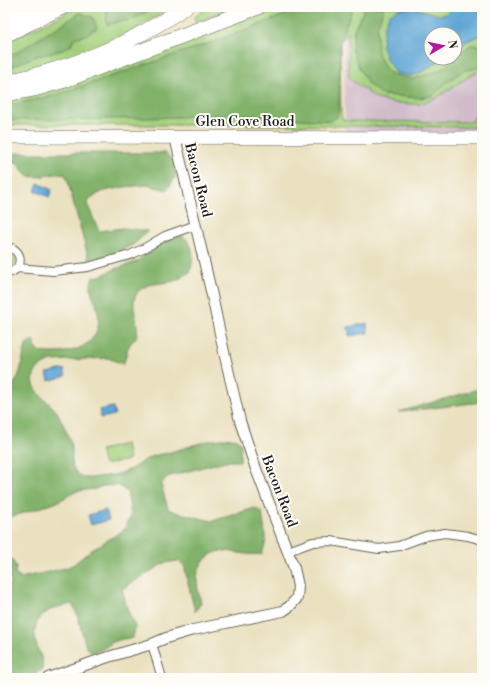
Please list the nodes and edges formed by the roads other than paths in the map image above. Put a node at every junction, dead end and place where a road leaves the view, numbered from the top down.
1 (33, 7) edge
2 (62, 7) edge
3 (185, 7) edge
4 (258, 7) edge
5 (7, 19) edge
6 (7, 34) edge
7 (7, 82) edge
8 (7, 94) edge
9 (7, 137) edge
10 (175, 137) junction
11 (482, 138) edge
12 (196, 225) junction
13 (7, 247) edge
14 (17, 268) junction
15 (7, 273) edge
16 (482, 540) edge
17 (288, 551) junction
18 (152, 644) junction
19 (48, 678) edge
20 (162, 678) edge

1 - 5 highway
2 - 6 highway
3 - 7 highway
4 - 8 highway
9 - 10 main road, Glen Cove Road
10 - 11 main road, Glen Cove Road
10 - 12 street, Bacon Road
12 - 14 street
12 - 17 street, Bacon Road
13 - 14 street
14 - 15 street
16 - 17 street
17 - 18 street, Bacon Road
18 - 19 street, Bacon Road
18 - 20 street

